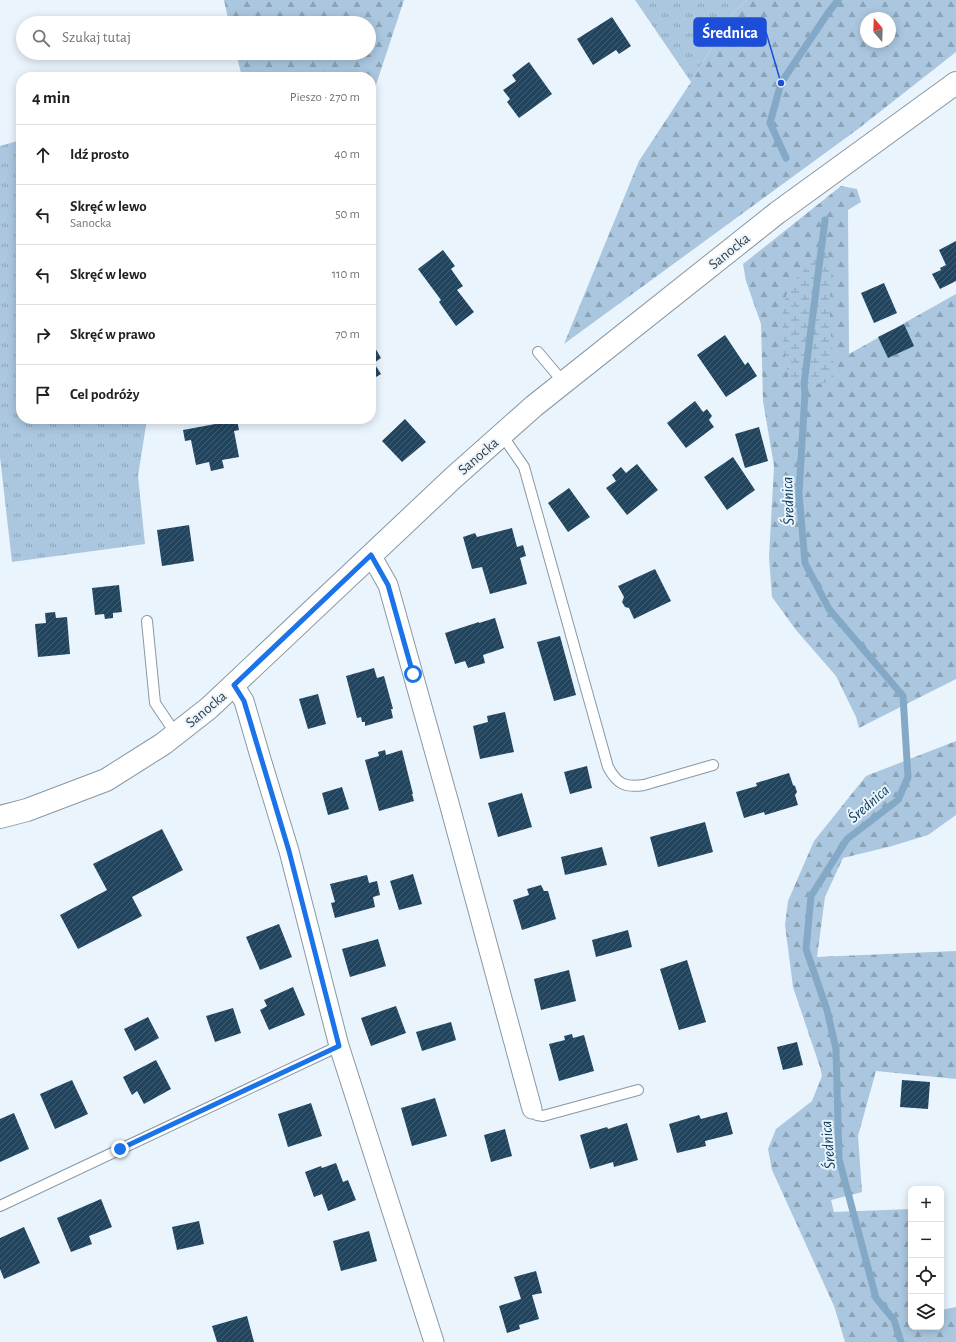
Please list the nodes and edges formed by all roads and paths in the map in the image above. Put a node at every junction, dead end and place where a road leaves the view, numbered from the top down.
1 (956, 83) edge
2 (538, 352) dead end
3 (564, 383) junction
4 (502, 435) junction
5 (371, 555) junction
6 (147, 621) dead end
7 (234, 685) junction
8 (176, 734) junction
9 (713, 765) dead end
10 (0, 817) edge
11 (339, 1046) junction
12 (638, 1090) dead end
13 (532, 1110) joint
14 (0, 1206) edge
15 (434, 1342) edge

1 - 3 main road, Sanocka
2 - 3 lane
3 - 4 main road, Sanocka
4 - 5 main road, Sanocka
4 - 9 lane
5 - 7 main road, Sanocka
5 - 13 street
6 - 8 lane
7 - 8 main road, Sanocka
7 - 11 street
8 - 10 main road, Sanocka
11 - 14 lane
11 - 15 street
12 - 13 lane

